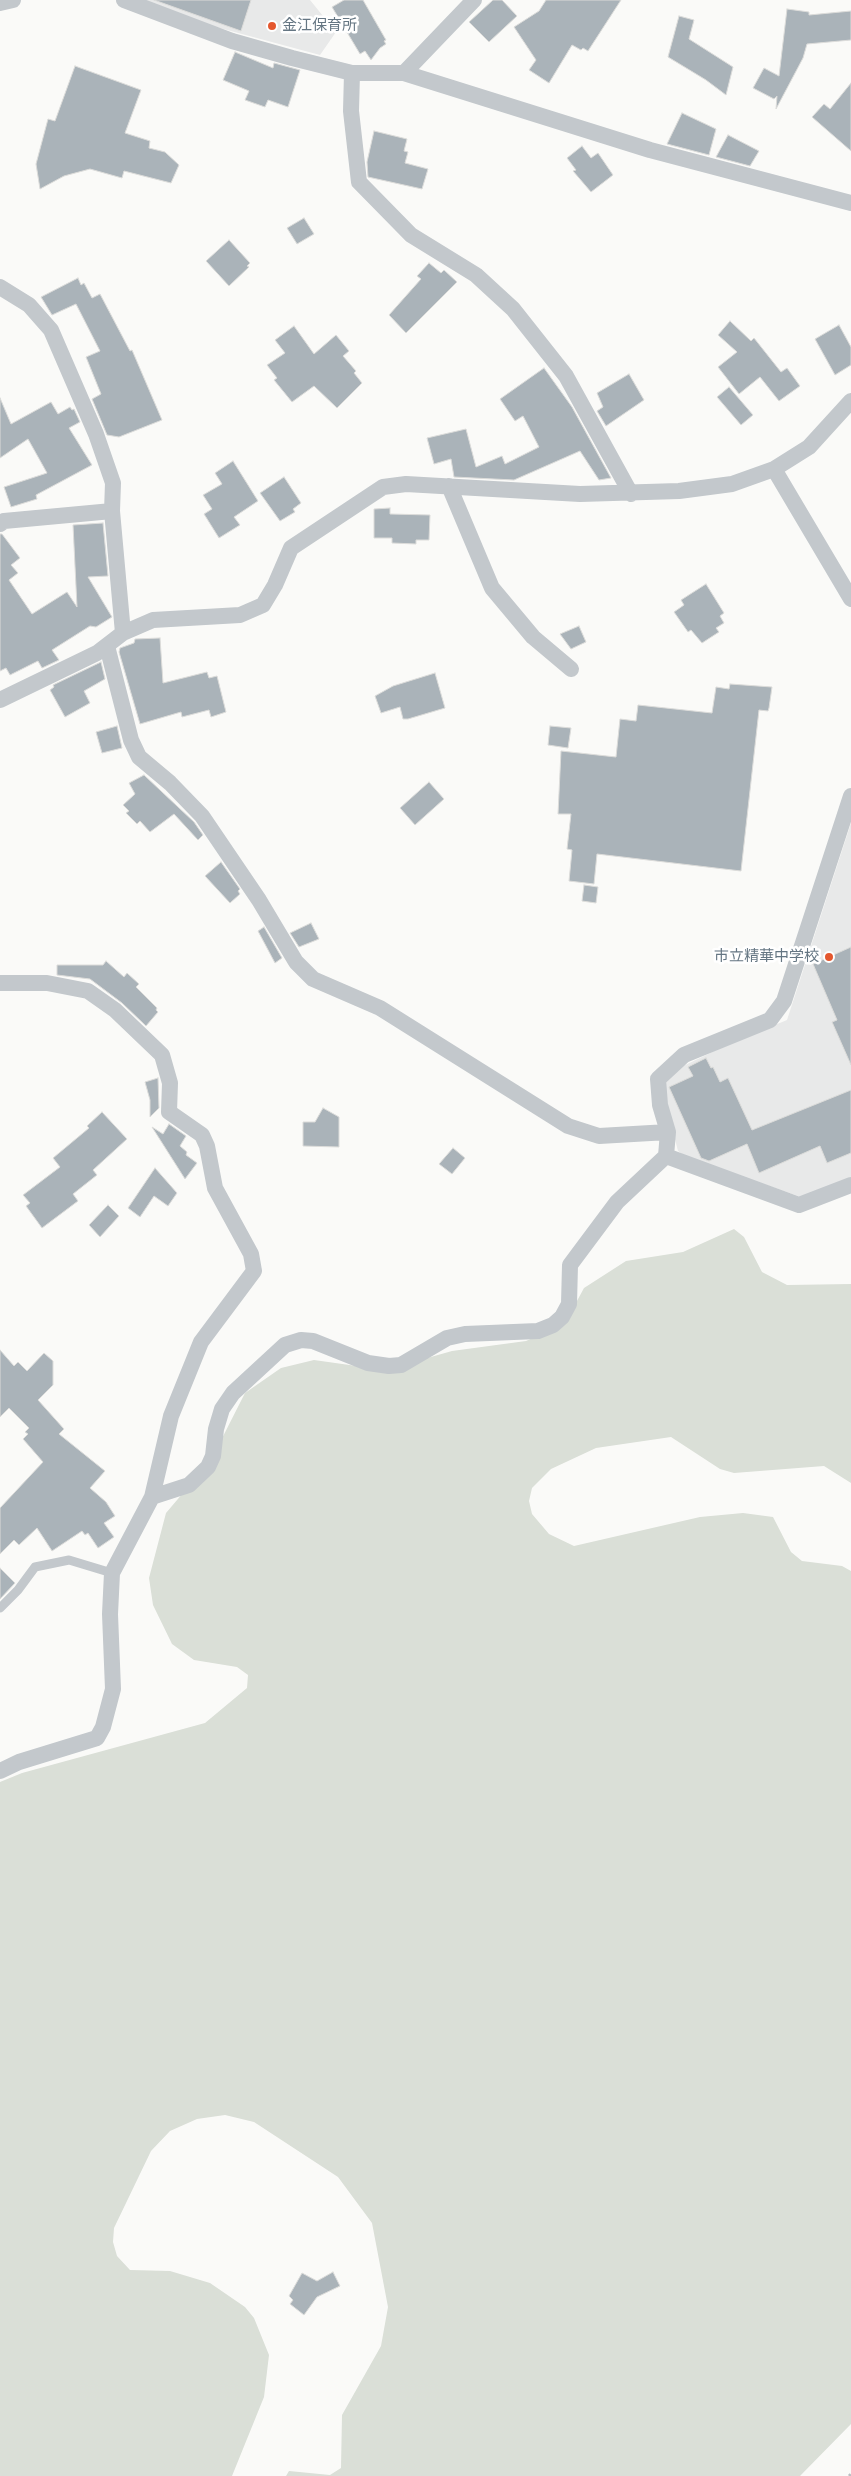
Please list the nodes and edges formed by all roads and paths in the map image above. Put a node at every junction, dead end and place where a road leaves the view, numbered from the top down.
1 (13, 0) edge
2 (124, 0) edge
3 (474, 0) edge
4 (0, 3) edge
5 (352, 72) junction
6 (404, 73) junction
7 (851, 203) edge
8 (0, 287) edge
9 (851, 401) edge
10 (774, 469) junction
11 (449, 486) junction
12 (631, 494) junction
13 (112, 511) junction
14 (2, 520) edge
15 (851, 599) edge
16 (123, 632) junction
17 (107, 646) junction
18 (571, 669) dead end
19 (3, 693) edge
20 (851, 796) edge
21 (0, 983) edge
22 (668, 1132) junction
23 (666, 1156) junction
24 (851, 1185) edge
25 (152, 1497) junction
26 (112, 1572) junction
27 (0, 1608) edge
28 (0, 1771) edge

1 - 4 street
2 - 5 street
3 - 6 street
5 - 6 street
5 - 12 street
6 - 7 street
8 - 13 street
9 - 10 street
10 - 12 street
10 - 15 street
11 - 12 street
11 - 16 street
11 - 18 street
13 - 14 street
13 - 16 street
16 - 17 street
17 - 19 street
17 - 22 street
20 - 22 street
21 - 25 street
22 - 23 street
23 - 24 street
23 - 25 street
25 - 26 street
26 - 27 lane
26 - 28 street

